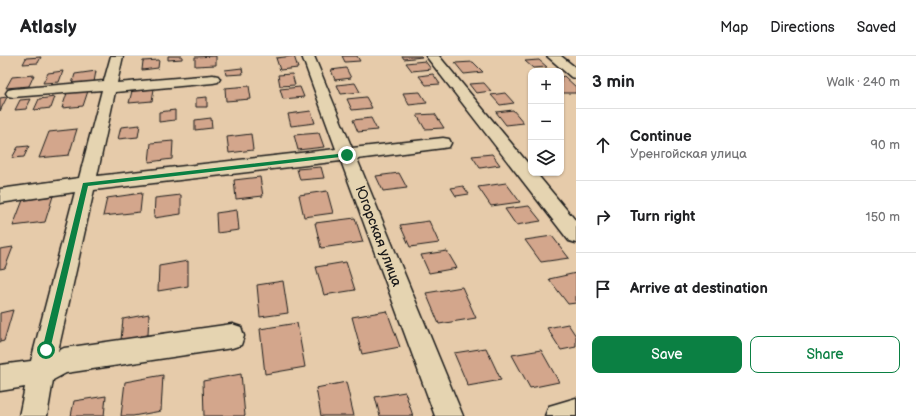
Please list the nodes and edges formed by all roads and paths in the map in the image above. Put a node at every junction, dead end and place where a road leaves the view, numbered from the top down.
1 (117, 56) edge
2 (308, 56) edge
3 (432, 56) edge
4 (553, 56) edge
5 (576, 74) edge
6 (213, 79) dead end
7 (109, 86) junction
8 (12, 94) dead end
9 (443, 143) dead end
10 (347, 155) junction
11 (85, 184) junction
12 (0, 196) edge
13 (576, 235) edge
14 (232, 336) dead end
15 (40, 372) junction
16 (0, 378) edge
17 (576, 412) edge
18 (33, 416) edge
19 (449, 416) edge
20 (559, 416) edge

1 - 7 street
2 - 10 street, Югорская улица
3 - 13 street
4 - 5 street
6 - 7 street
7 - 8 street
7 - 11 street
9 - 10 street
10 - 11 street
10 - 19 street, Югорская улица
11 - 12 street
11 - 15 street
14 - 15 street
15 - 16 street
15 - 18 street
17 - 20 street

